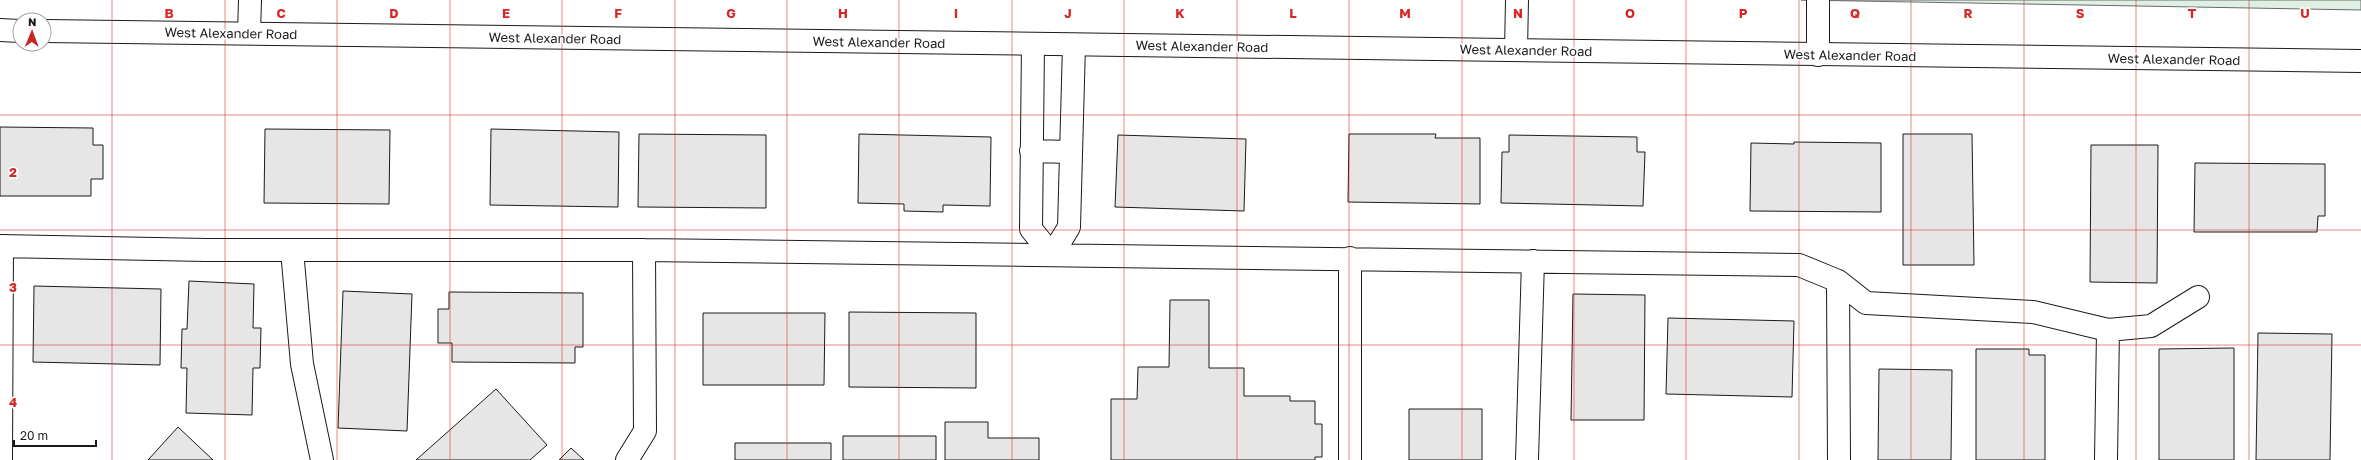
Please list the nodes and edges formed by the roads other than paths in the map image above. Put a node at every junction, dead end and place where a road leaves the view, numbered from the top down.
1 (250, 0) edge
2 (1517, 0) edge
3 (1818, 0) edge
4 (0, 30) edge
5 (12, 31) edge
6 (52, 31) edge
7 (248, 33) junction
8 (1032, 44) junction
9 (1074, 45) junction
10 (1516, 50) junction
11 (1818, 55) junction
12 (2361, 61) edge
13 (1031, 151) junction
14 (1071, 152) junction
15 (1, 246) edge
16 (292, 250) junction
17 (644, 250) junction
18 (1052, 255) junction
19 (1350, 258) junction
20 (1533, 261) junction
21 (1838, 281) junction
22 (2198, 297) dead end
23 (2108, 330) junction
24 (1, 460) edge
25 (322, 460) edge
26 (627, 460) edge
27 (1350, 460) edge
28 (1527, 460) edge
29 (1839, 460) edge
30 (2106, 460) edge

1 - 7 street
2 - 10 street
3 - 11 street
4 - 5 street
6 - 7 street, West Alexander Road
7 - 8 street, West Alexander Road
8 - 9 street, West Alexander Road
8 - 13 street
9 - 10 street, West Alexander Road
9 - 14 street
10 - 11 street, West Alexander Road
11 - 12 street, West Alexander Road
13 - 14 street
13 - 18 street
14 - 18 street
15 - 16 street
15 - 24 street
16 - 17 street
16 - 25 street
17 - 18 street
17 - 26 street
18 - 19 street
19 - 20 street
19 - 27 street
20 - 21 street
20 - 28 street
21 - 23 street
21 - 29 street
22 - 23 street
23 - 30 street

